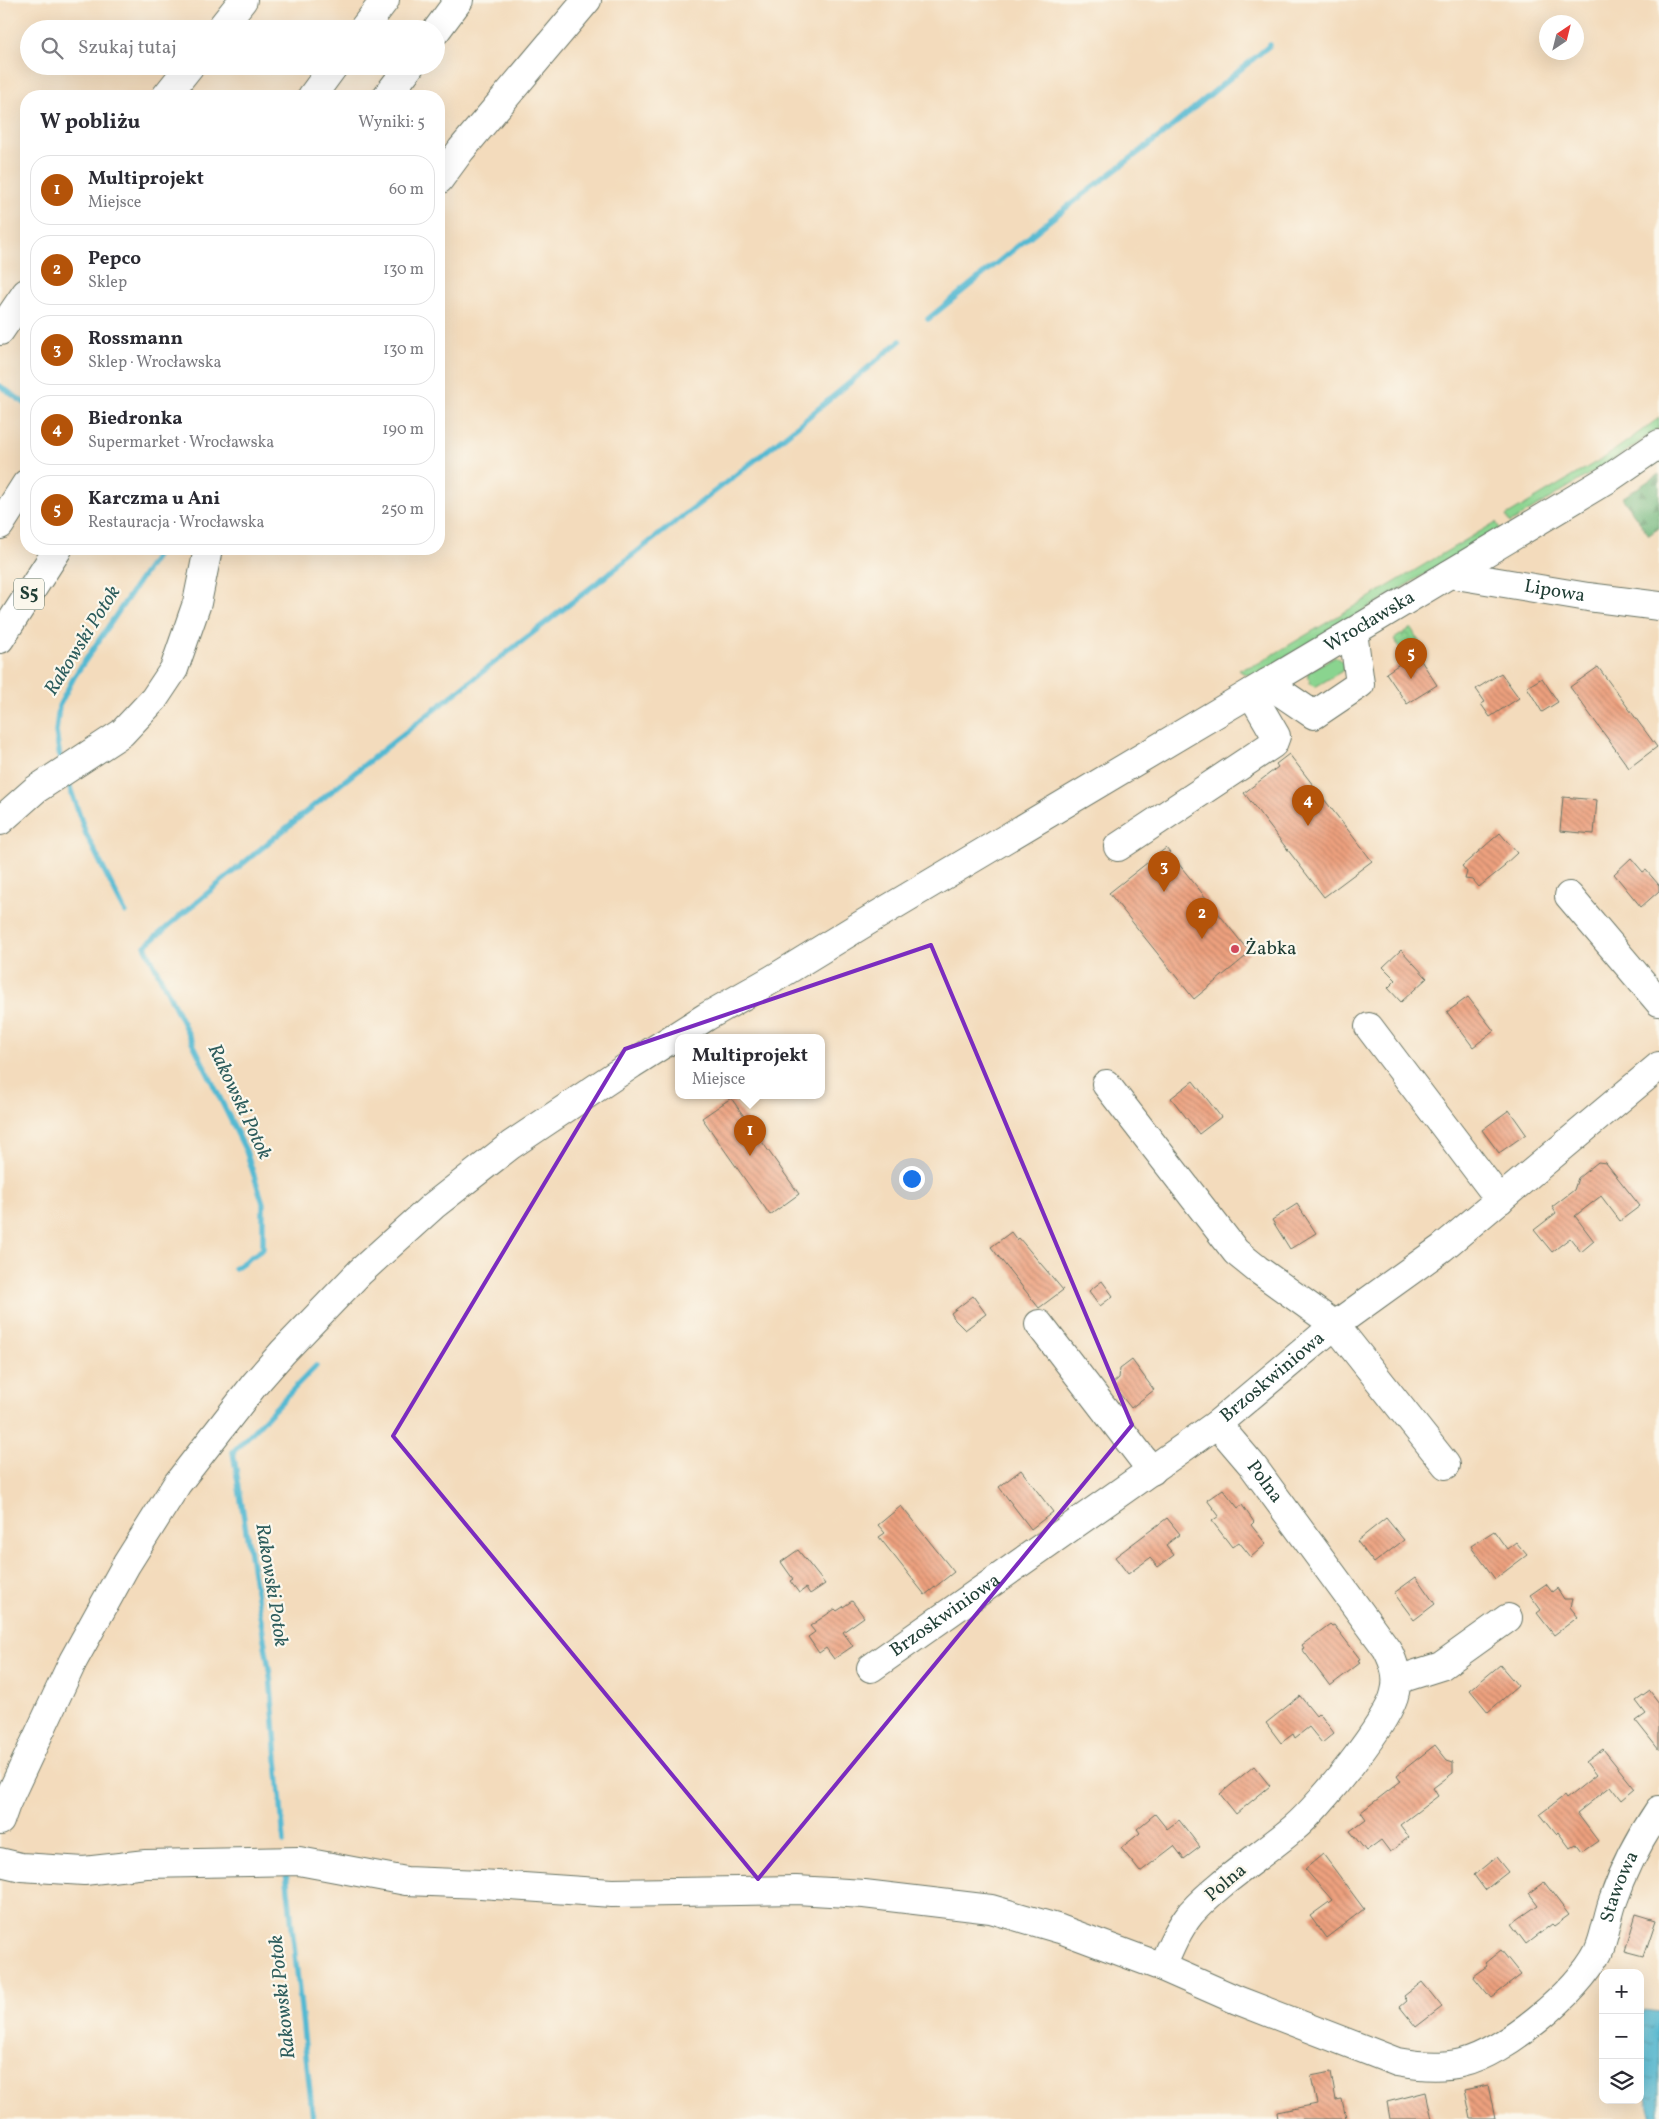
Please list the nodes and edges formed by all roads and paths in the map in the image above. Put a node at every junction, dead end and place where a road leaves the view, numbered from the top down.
1 (243, 0) edge
2 (385, 0) edge
3 (459, 0) edge
4 (586, 0) edge
5 (227, 20) edge
6 (370, 20) edge
7 (444, 20) edge
8 (183, 75) edge
9 (327, 75) edge
10 (403, 75) edge
11 (171, 90) edge
12 (316, 90) edge
13 (392, 90) edge
14 (445, 172) edge
15 (20, 302) edge
16 (0, 331) edge
17 (1659, 444) edge
18 (20, 493) edge
19 (0, 525) edge
20 (54, 555) edge
21 (207, 555) edge
22 (1450, 574) junction
23 (1659, 606) edge
24 (1353, 632) junction
25 (0, 639) edge
26 (1259, 688) junction
27 (0, 821) edge
28 (1118, 847) dead end
29 (1569, 896) dead end
30 (1659, 1002) edge
31 (1369, 1027) dead end
32 (679, 1034) edge
33 (675, 1037) edge
34 (1659, 1066) edge
35 (1106, 1084) dead end
36 (1500, 1200) junction
37 (1039, 1324) dead end
38 (1334, 1325) junction
39 (1217, 1424) junction
40 (1446, 1465) dead end
41 (1152, 1471) junction
42 (1508, 1618) dead end
43 (871, 1668) dead end
44 (1397, 1680) junction
45 (1659, 1810) edge
46 (0, 1821) edge
47 (0, 1862) edge
48 (1162, 1967) junction

1 - 5 main road
2 - 6 main road
3 - 7 main road
4 - 14 main road
8 - 11 main road
9 - 12 main road
10 - 13 main road
15 - 16 main road
17 - 22 main road, Wrocławska
18 - 19 main road
20 - 25 main road, S5
21 - 27 main road
22 - 23 main road, Lipowa
22 - 24 main road, Wrocławska
24 - 26 main road, Wrocławska
24 - 26 main road
26 - 28 main road
26 - 32 main road, Wrocławska
29 - 30 main road
31 - 36 main road
33 - 46 main road, Wrocławska
34 - 36 main road, Brzoskwiniowa
35 - 38 main road
36 - 38 main road, Brzoskwiniowa
37 - 41 main road
38 - 39 main road, Brzoskwiniowa
38 - 40 main road
39 - 41 main road, Brzoskwiniowa
39 - 44 main road, Polna
41 - 43 main road, Brzoskwiniowa
42 - 44 main road
44 - 48 main road, Polna
45 - 48 main road, Stawowa
47 - 48 main road

